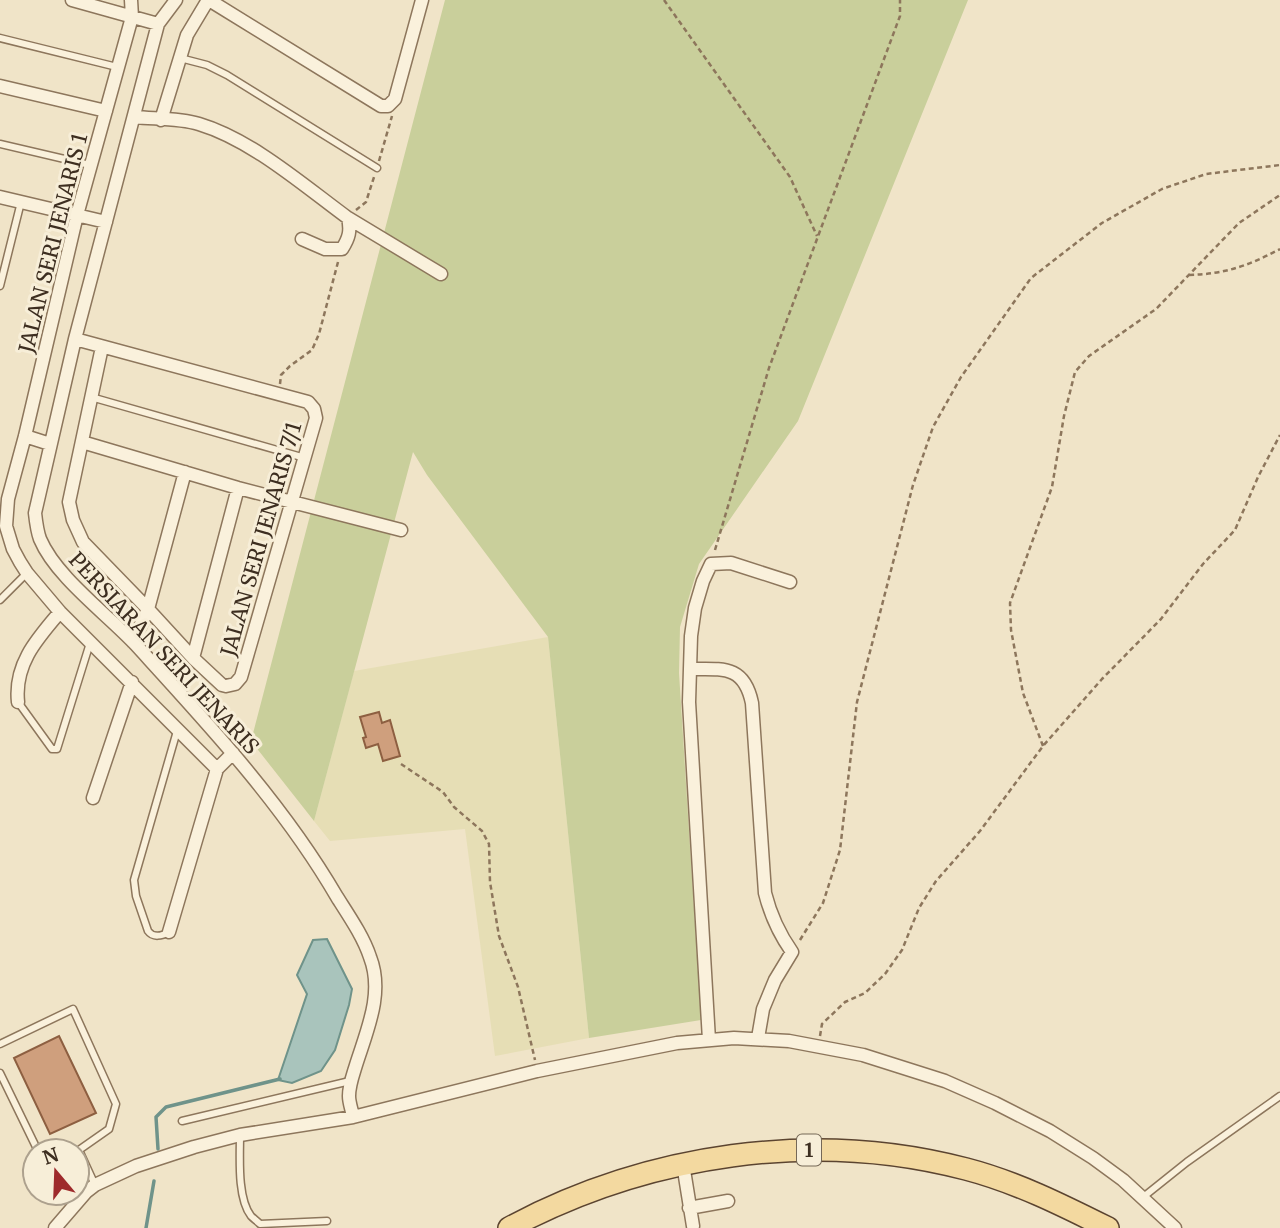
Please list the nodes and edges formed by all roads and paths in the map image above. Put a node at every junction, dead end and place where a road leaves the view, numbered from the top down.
1 (72, 0) edge
2 (131, 0) edge
3 (176, 0) edge
4 (209, 0) edge
5 (664, 0) edge
6 (900, 0) edge
7 (418, 2) edge
8 (132, 17) junction
9 (159, 24) junction
10 (0, 38) edge
11 (180, 58) junction
12 (118, 67) junction
13 (0, 86) edge
14 (106, 111) junction
15 (135, 117) junction
16 (161, 120) junction
17 (0, 144) edge
18 (1280, 164) edge
19 (91, 166) junction
20 (377, 169) dead end
21 (1280, 195) edge
22 (0, 197) edge
23 (21, 202) junction
24 (78, 215) junction
25 (348, 218) junction
26 (106, 222) junction
27 (817, 236) junction
28 (303, 239) dead end
29 (342, 249) junction
30 (1280, 249) edge
31 (441, 274) dead end
32 (1189, 275) junction
33 (0, 286) edge
34 (75, 339) junction
35 (102, 347) junction
36 (278, 394) junction
37 (91, 397) junction
38 (1280, 435) edge
39 (25, 436) junction
40 (82, 442) junction
41 (50, 444) junction
42 (305, 458) junction
43 (185, 472) junction
44 (238, 488) junction
45 (292, 501) junction
46 (3, 529) edge
47 (401, 530) dead end
48 (711, 564) junction
49 (27, 573) junction
50 (790, 582) dead end
51 (0, 600) edge
52 (148, 609) junction
53 (60, 612) junction
54 (133, 642) junction
55 (90, 643) junction
56 (193, 658) junction
57 (691, 669) junction
58 (132, 682) junction
59 (18, 702) joint
60 (177, 730) junction
61 (1043, 746) junction
62 (233, 753) junction
63 (401, 764) dead end
64 (217, 769) junction
65 (93, 798) dead end
66 (169, 932) joint
67 (792, 952) junction
68 (758, 1038) junction
69 (709, 1040) junction
70 (0, 1044) edge
71 (818, 1046) junction
72 (537, 1071) junction
73 (0, 1073) edge
74 (352, 1080) junction
75 (1280, 1096) edge
76 (353, 1117) junction
77 (182, 1121) dead end
78 (240, 1135) junction
79 (31, 1137) edge
80 (91, 1142) edge
81 (683, 1164) junction
82 (91, 1176) edge
83 (95, 1185) junction
84 (1142, 1198) junction
85 (728, 1201) dead end
86 (689, 1208) junction
87 (327, 1222) dead end
88 (693, 1227) edge
89 (55, 1228) edge
90 (509, 1228) edge
91 (1108, 1228) edge
92 (1175, 1228) edge

1 - 8 street
2 - 8 street, JALAN SERI JENARIS 1
3 - 9 street
4 - 7 street
4 - 11 street
5 - 27 path
6 - 27 path
8 - 9 street
8 - 12 street, JALAN SERI JENARIS 1
9 - 15 street, PERSIARAN SERI JENARIS
10 - 12 lane
11 - 16 street
11 - 20 lane
12 - 14 street, JALAN SERI JENARIS 1
13 - 14 street
14 - 19 street, JALAN SERI JENARIS 1
15 - 16 street
15 - 26 street, PERSIARAN SERI JENARIS
16 - 25 street
17 - 19 lane
18 - 67 path
19 - 24 street, JALAN SERI JENARIS 1
21 - 32 path
22 - 23 street
23 - 24 street
23 - 33 lane
24 - 26 street
24 - 39 street, JALAN SERI JENARIS 1
25 - 29 street
25 - 31 street
26 - 34 street, PERSIARAN SERI JENARIS
27 - 48 path
28 - 29 street
29 - 36 path
30 - 32 path
32 - 61 path
34 - 35 street
34 - 41 street, PERSIARAN SERI JENARIS
35 - 36 street
35 - 37 street, JALAN SERI JENARIS 7/1
36 - 42 street, JALAN SERI JENARIS 7/1
37 - 40 street, JALAN SERI JENARIS 7/1
37 - 42 lane
38 - 61 path
39 - 41 street
39 - 46 street, JALAN SERI JENARIS 1
40 - 43 street
40 - 52 street, JALAN SERI JENARIS 7/1
41 - 54 street, PERSIARAN SERI JENARIS
42 - 45 street, JALAN SERI JENARIS 7/1
43 - 44 street
43 - 52 street
44 - 45 street
44 - 56 street
45 - 47 street
45 - 56 street, JALAN SERI JENARIS 7/1
46 - 49 street, JALAN SERI JENARIS 1
48 - 50 street
48 - 57 street
49 - 51 lane
49 - 53 street, JALAN SERI JENARIS 1
52 - 54 street
52 - 56 street, JALAN SERI JENARIS 7/1
53 - 55 street, JALAN SERI JENARIS 1
53 - 59 street
54 - 62 street, PERSIARAN SERI JENARIS
55 - 58 street, JALAN SERI JENARIS 1
55 - 59 lane
57 - 67 street
57 - 69 street
58 - 60 street, JALAN SERI JENARIS 1
58 - 65 street
60 - 64 street, JALAN SERI JENARIS 1
60 - 66 lane
61 - 71 path
62 - 64 street
62 - 74 street, PERSIARAN SERI JENARIS
63 - 72 path
64 - 66 street
67 - 68 street
68 - 69 street
68 - 71 street
69 - 72 street
70 - 80 lane
71 - 84 street
72 - 76 street
73 - 79 lane
74 - 76 street, PERSIARAN SERI JENARIS
74 - 77 lane
75 - 84 lane
76 - 78 street
78 - 83 street
78 - 87 lane
81 - 86 street
81 - 90 main road, 1
81 - 91 main road, 1
82 - 83 lane
83 - 89 street
84 - 92 street
85 - 86 street
86 - 88 street

